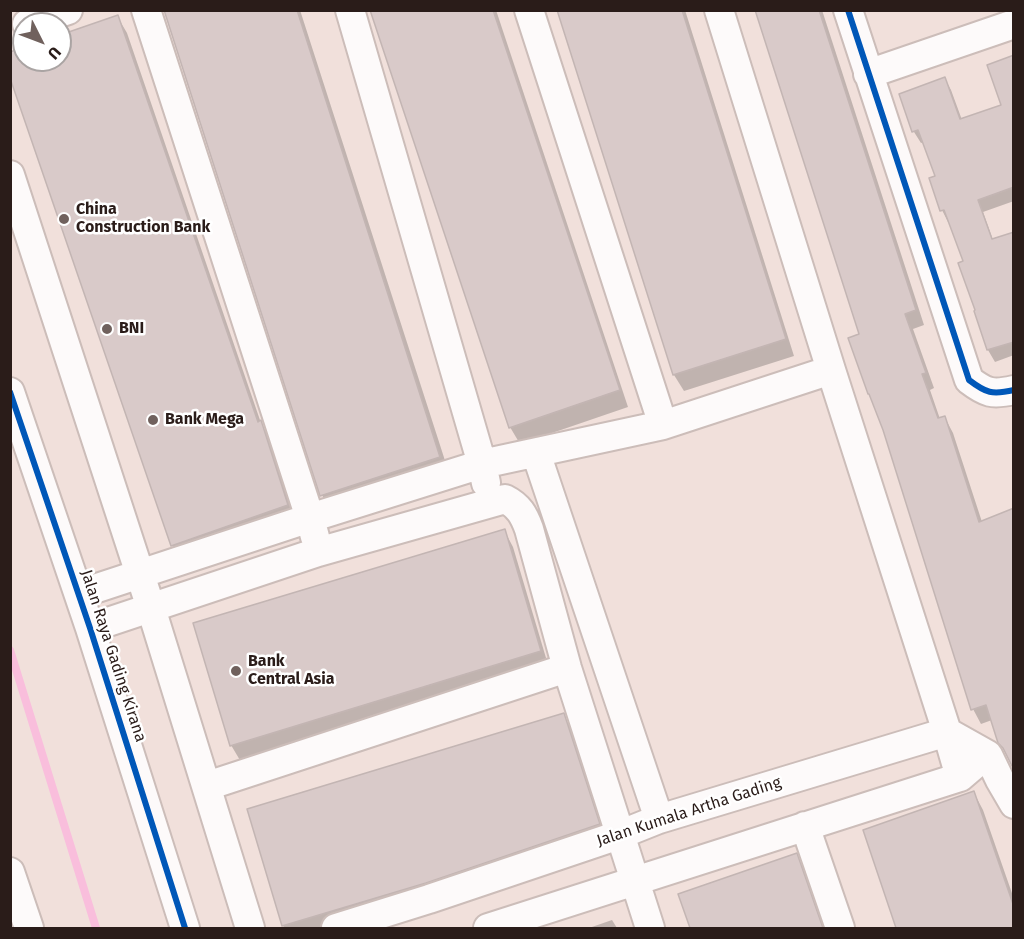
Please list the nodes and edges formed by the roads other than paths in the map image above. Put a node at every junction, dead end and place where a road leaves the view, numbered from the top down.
1 (146, 10) edge
2 (350, 10) edge
3 (529, 10) edge
4 (719, 10) edge
5 (848, 10) edge
6 (1014, 24) edge
7 (868, 74) junction
8 (10, 175) edge
9 (831, 370) junction
10 (1014, 390) edge
11 (10, 392) edge
12 (663, 425) junction
13 (536, 453) junction
14 (482, 464) junction
15 (489, 502) junction
16 (310, 518) junction
17 (318, 552) junction
18 (140, 574) junction
19 (79, 594) junction
20 (151, 608) junction
21 (90, 628) junction
22 (567, 668) junction
23 (947, 732) junction
24 (988, 755) junction
25 (960, 777) junction
26 (207, 786) junction
27 (1014, 804) edge
28 (659, 819) junction
29 (805, 826) junction
30 (620, 834) junction
31 (635, 881) junction
32 (12, 882) edge
33 (29, 928) edge
34 (185, 928) edge
35 (250, 928) edge
36 (336, 928) edge
37 (488, 928) edge
38 (650, 928) edge
39 (840, 928) edge

1 - 16 street
2 - 14 street
3 - 12 street
4 - 9 street
5 - 7 street
6 - 7 street
7 - 10 street
8 - 18 street
9 - 12 street
9 - 23 street
11 - 19 street, Jalan Raya Gading Kirana
12 - 13 street
13 - 14 street
13 - 28 street
14 - 15 street
14 - 16 street
15 - 17 street
15 - 22 street
16 - 17 street
16 - 18 street
17 - 20 street
18 - 19 street
18 - 20 street
19 - 21 street, Jalan Raya Gading Kirana
20 - 21 street
20 - 26 street
21 - 34 street, Jalan Raya Gading Kirana
22 - 26 street
22 - 30 street
23 - 24 street
23 - 25 street
23 - 28 street, Jalan Kumala Artha Gading
24 - 25 street
24 - 27 street
25 - 29 street
26 - 35 street
28 - 30 street, Jalan Kumala Artha Gading
29 - 31 street
29 - 39 street
30 - 31 street
30 - 36 street, Jalan Kumala Artha Gading
31 - 37 street
31 - 38 street
32 - 33 street

